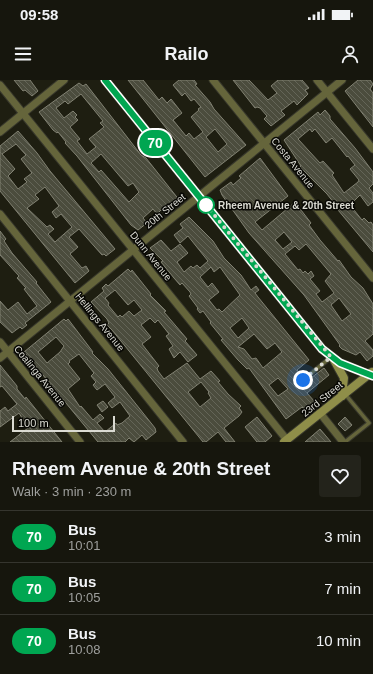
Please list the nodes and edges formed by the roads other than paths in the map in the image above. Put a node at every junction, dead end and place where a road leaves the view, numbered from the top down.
1 (64, 80) edge
2 (105, 80) edge
3 (213, 80) edge
4 (317, 80) edge
5 (342, 80) edge
6 (0, 85) edge
7 (327, 92) junction
8 (23, 114) junction
9 (0, 132) edge
10 (264, 143) junction
11 (373, 149) edge
12 (199, 196) junction
13 (0, 214) edge
14 (133, 249) junction
15 (373, 278) edge
16 (70, 300) junction
17 (0, 342) edge
18 (8, 352) junction
19 (0, 358) edge
20 (332, 358) junction
21 (372, 374) edge
22 (303, 380) dead end
23 (343, 394) junction
24 (320, 413) junction
25 (285, 441) edge
26 (80, 442) edge
27 (184, 442) edge
28 (344, 442) edge

1 - 8 street
2 - 12 street
3 - 10 street, Costa Avenue
4 - 7 street
5 - 7 street, 20th Street
6 - 8 street, Dunn Avenue
7 - 10 street, 20th Street
7 - 11 street
8 - 9 street
8 - 14 street, Dunn Avenue
10 - 12 street, 20th Street
10 - 15 street, Costa Avenue
12 - 14 street, 20th Street
12 - 20 street
13 - 16 street, Hellings Avenue
14 - 16 street, 20th Street
14 - 25 street, Dunn Avenue
16 - 18 street, 20th Street
16 - 27 street, Hellings Avenue
17 - 18 street, Coalinga Avenue
18 - 19 street, 20th Street
18 - 26 street, Coalinga Avenue
20 - 21 street
20 - 22 lane
20 - 23 street
21 - 23 street, 23rd Street
23 - 24 street, 23rd Street
23 - 28 lane
24 - 25 street, 23rd Street
24 - 28 street

